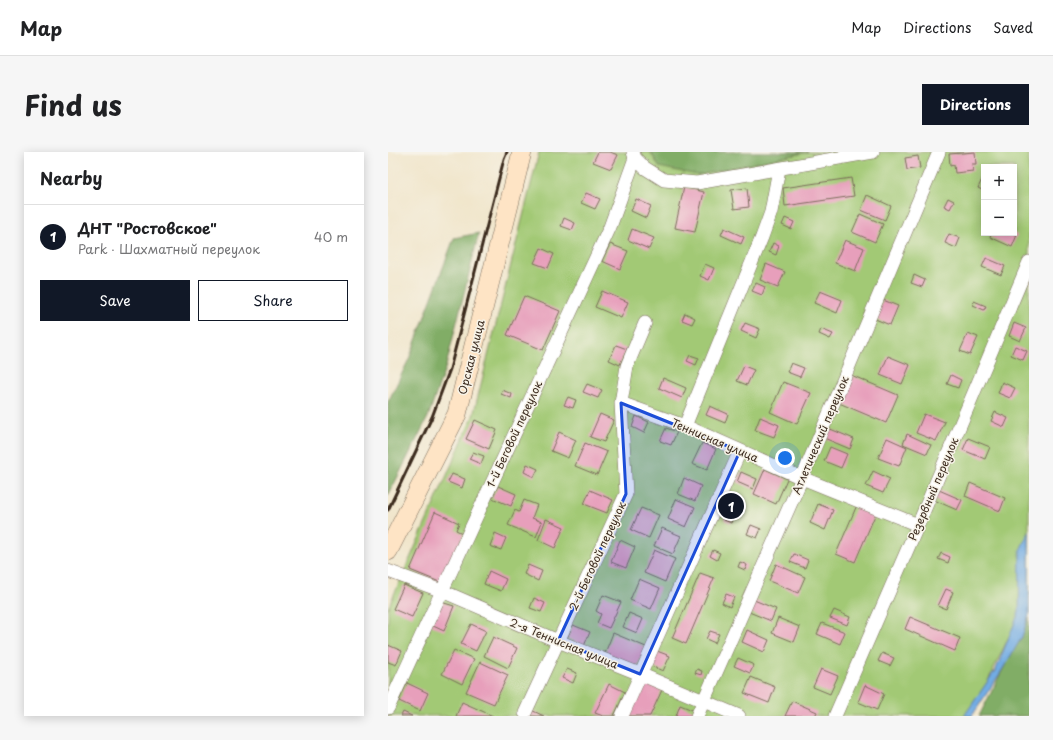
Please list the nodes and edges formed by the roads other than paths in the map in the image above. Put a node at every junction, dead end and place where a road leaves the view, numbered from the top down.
1 (522, 152) edge
2 (873, 152) edge
3 (939, 152) edge
4 (634, 155) edge
5 (779, 169) junction
6 (1029, 262) edge
7 (645, 323) dead end
8 (621, 403) junction
9 (684, 426) junction
10 (740, 451) junction
11 (802, 478) junction
12 (918, 525) junction
13 (388, 551) edge
14 (388, 571) edge
15 (442, 591) junction
16 (558, 641) junction
17 (640, 674) junction
18 (702, 701) junction
19 (388, 708) edge
20 (525, 713) dead end
21 (622, 716) edge
22 (697, 716) edge
23 (739, 716) edge
24 (835, 716) edge

1 - 13 main road, Орская улица
2 - 5 street
3 - 11 street, Атлетический переулок
4 - 5 street
4 - 15 street, 1-й Беговой переулок
5 - 9 street
6 - 12 street, Резервный переулок
7 - 8 street, 2-й Беговой переулок
8 - 9 street, Теннисная улица
8 - 16 street, 2-й Беговой переулок
9 - 10 street, Теннисная улица
10 - 11 street, Теннисная улица
10 - 17 street
11 - 12 street, Теннисная улица
11 - 18 street, Атлетический переулок
12 - 24 street, Резервный переулок
14 - 15 street, 2-я Теннисная улица
15 - 16 street, 2-я Теннисная улица
15 - 19 street, 1-й Беговой переулок
16 - 17 street, 2-я Теннисная улица
16 - 20 street, 2-й Беговой переулок
17 - 18 street, 2-я Теннисная улица
17 - 21 street
18 - 22 street, Атлетический переулок
18 - 23 street, 2-я Теннисная улица

